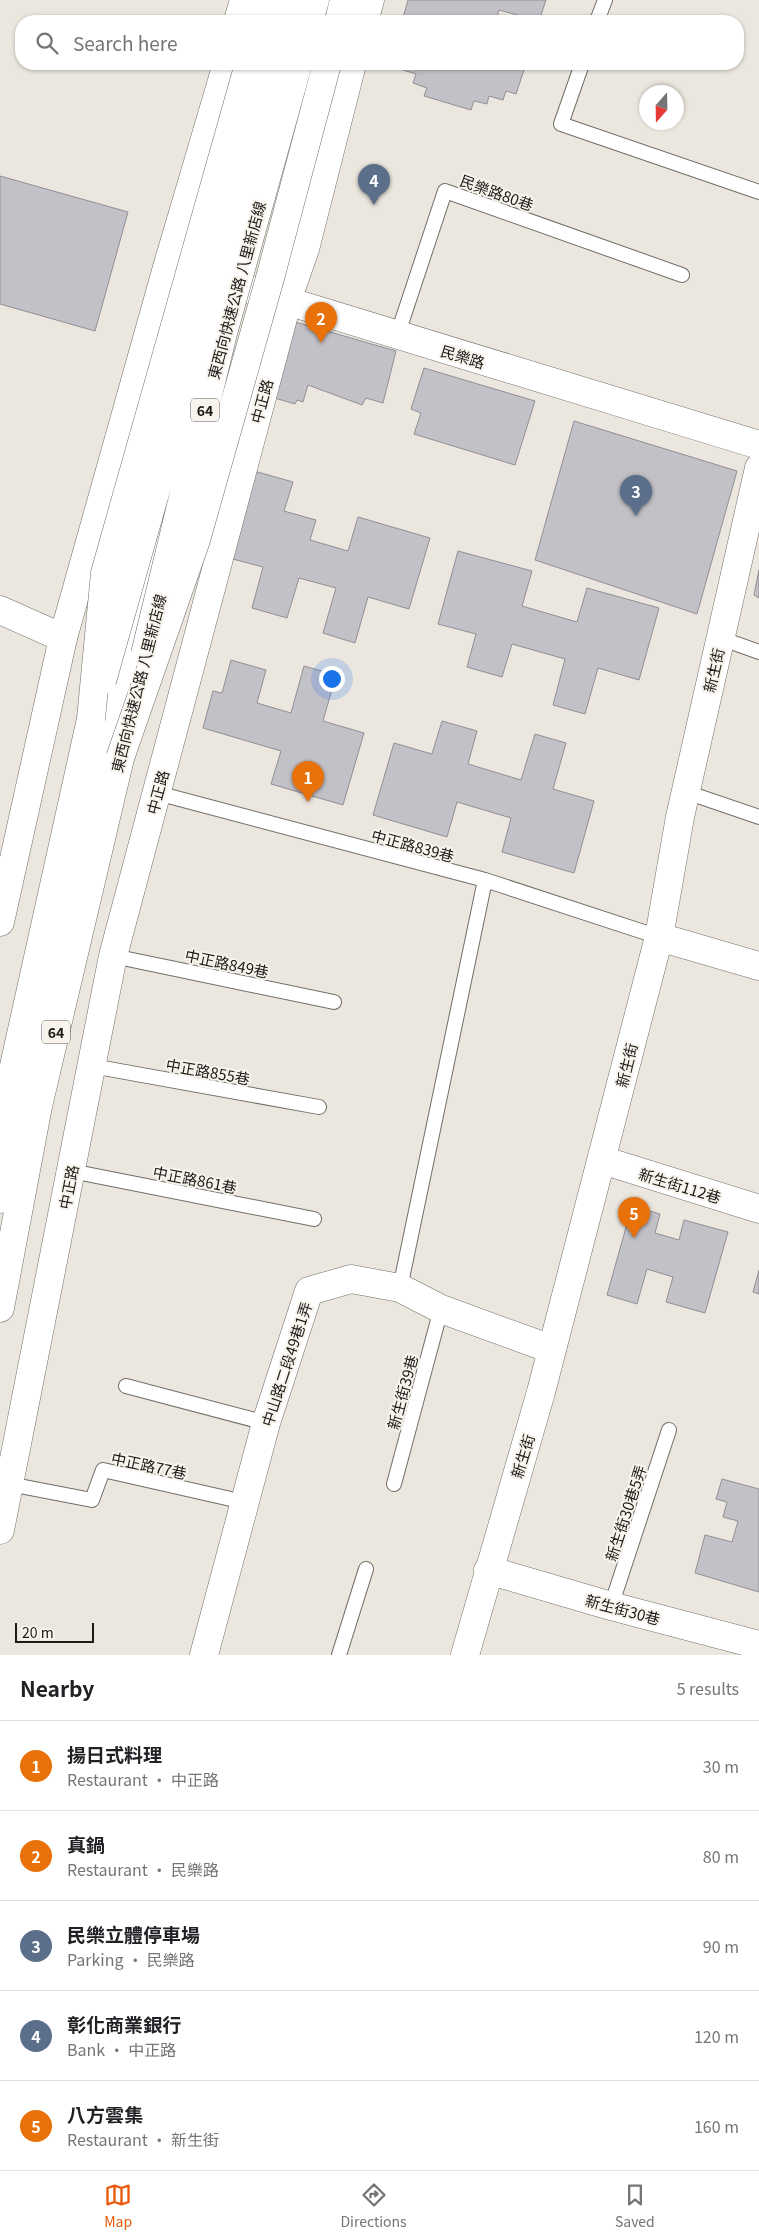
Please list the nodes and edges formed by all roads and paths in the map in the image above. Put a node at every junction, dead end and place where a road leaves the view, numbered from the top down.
1 (244, 0) edge
2 (266, 0) edge
3 (294, 0) edge
4 (303, 0) edge
5 (315, 0) edge
6 (344, 0) edge
7 (370, 0) edge
8 (605, 0) edge
9 (240, 15) edge
10 (262, 15) edge
11 (290, 15) edge
12 (299, 15) edge
13 (311, 15) edge
14 (340, 15) edge
15 (366, 15) edge
16 (599, 15) edge
17 (224, 70) edge
18 (247, 70) edge
19 (274, 70) edge
20 (283, 70) edge
21 (296, 70) edge
22 (325, 70) edge
23 (350, 70) edge
24 (580, 70) edge
25 (759, 192) edge
26 (168, 264) junction
27 (682, 275) dead end
28 (224, 282) junction
29 (288, 302) junction
30 (396, 336) junction
31 (759, 446) edge
32 (759, 468) edge
33 (0, 610) edge
34 (63, 638) junction
35 (720, 638) junction
36 (759, 652) edge
37 (91, 719) junction
38 (120, 758) junction
39 (686, 792) junction
40 (156, 793) junction
41 (759, 816) edge
42 (485, 880) junction
43 (0, 922) edge
44 (659, 937) junction
45 (114, 956) junction
46 (759, 966) edge
47 (334, 1002) dead end
48 (92, 1066) junction
49 (319, 1107) dead end
50 (0, 1129) edge
51 (602, 1160) junction
52 (71, 1171) junction
53 (0, 1199) edge
54 (759, 1209) edge
55 (314, 1219) dead end
56 (400, 1288) junction
57 (0, 1308) edge
58 (441, 1309) junction
59 (551, 1349) junction
60 (126, 1386) dead end
61 (266, 1423) junction
62 (669, 1430) dead end
63 (9, 1484) junction
64 (394, 1484) dead end
65 (244, 1502) junction
66 (0, 1530) edge
67 (366, 1569) dead end
68 (488, 1570) junction
69 (611, 1606) junction
70 (759, 1645) edge
71 (204, 1655) edge
72 (339, 1655) edge
73 (465, 1655) edge

1 - 9 main road
2 - 10 main road
3 - 11 main road
4 - 12 main road
5 - 13 main road
6 - 14 main road
7 - 15 main road
8 - 16 lane
17 - 26 main road
18 - 37 main road, bridge
19 - 37 main road, 東西向快速公路 八里新店線 / 64, bridge
20 - 28 main road
21 - 38 main road, 東西向快速公路 八里新店線 / 64, bridge
22 - 38 main road, bridge
23 - 29 main road, 中正路
24 - 25 lane
26 - 28 main road, 民樂路
26 - 34 main road
27 - 30 lane, 民樂路80巷
28 - 29 main road, 民樂路
28 - 53 main road
29 - 30 main road, 民樂路
29 - 40 main road, 中正路
30 - 31 main road, 民樂路
32 - 35 main road, 新生街
33 - 34 main road
34 - 43 main road
35 - 36 lane
35 - 39 main road, 新生街
37 - 50 main road, 東西向快速公路 八里新店線 / 64
38 - 57 main road, 東西向快速公路 八里新店線 / 64
39 - 41 lane
39 - 44 main road, 新生街
40 - 42 lane, 中正路839巷
40 - 45 main road, 中正路
42 - 44 lane, 中正路839巷
42 - 56 lane
44 - 46 main road
44 - 51 main road, 新生街
45 - 47 lane, 中正路849巷
45 - 48 main road, 中正路
48 - 49 lane, 中正路855巷
48 - 52 main road, 中正路
51 - 54 main road, 新生街112巷
51 - 59 main road, 新生街
52 - 55 lane, 中正路861巷
52 - 63 main road, 中正路
56 - 58 main road, 中山路二段49巷1弄
56 - 61 main road, 中山路二段49巷1弄
58 - 59 main road, 中山路二段49巷1弄
58 - 64 lane, 新生街39巷
59 - 68 main road, 新生街
60 - 61 lane
61 - 65 main road, 中山路二段49巷1弄
62 - 69 lane, 新生街30巷5弄
63 - 65 lane, 中正路77巷
63 - 66 main road, 中正路
65 - 71 main road, 中山路二段49巷1弄
67 - 72 lane
68 - 69 main road, 新生街30巷
68 - 73 main road, 新生街
69 - 70 main road, 新生街30巷

